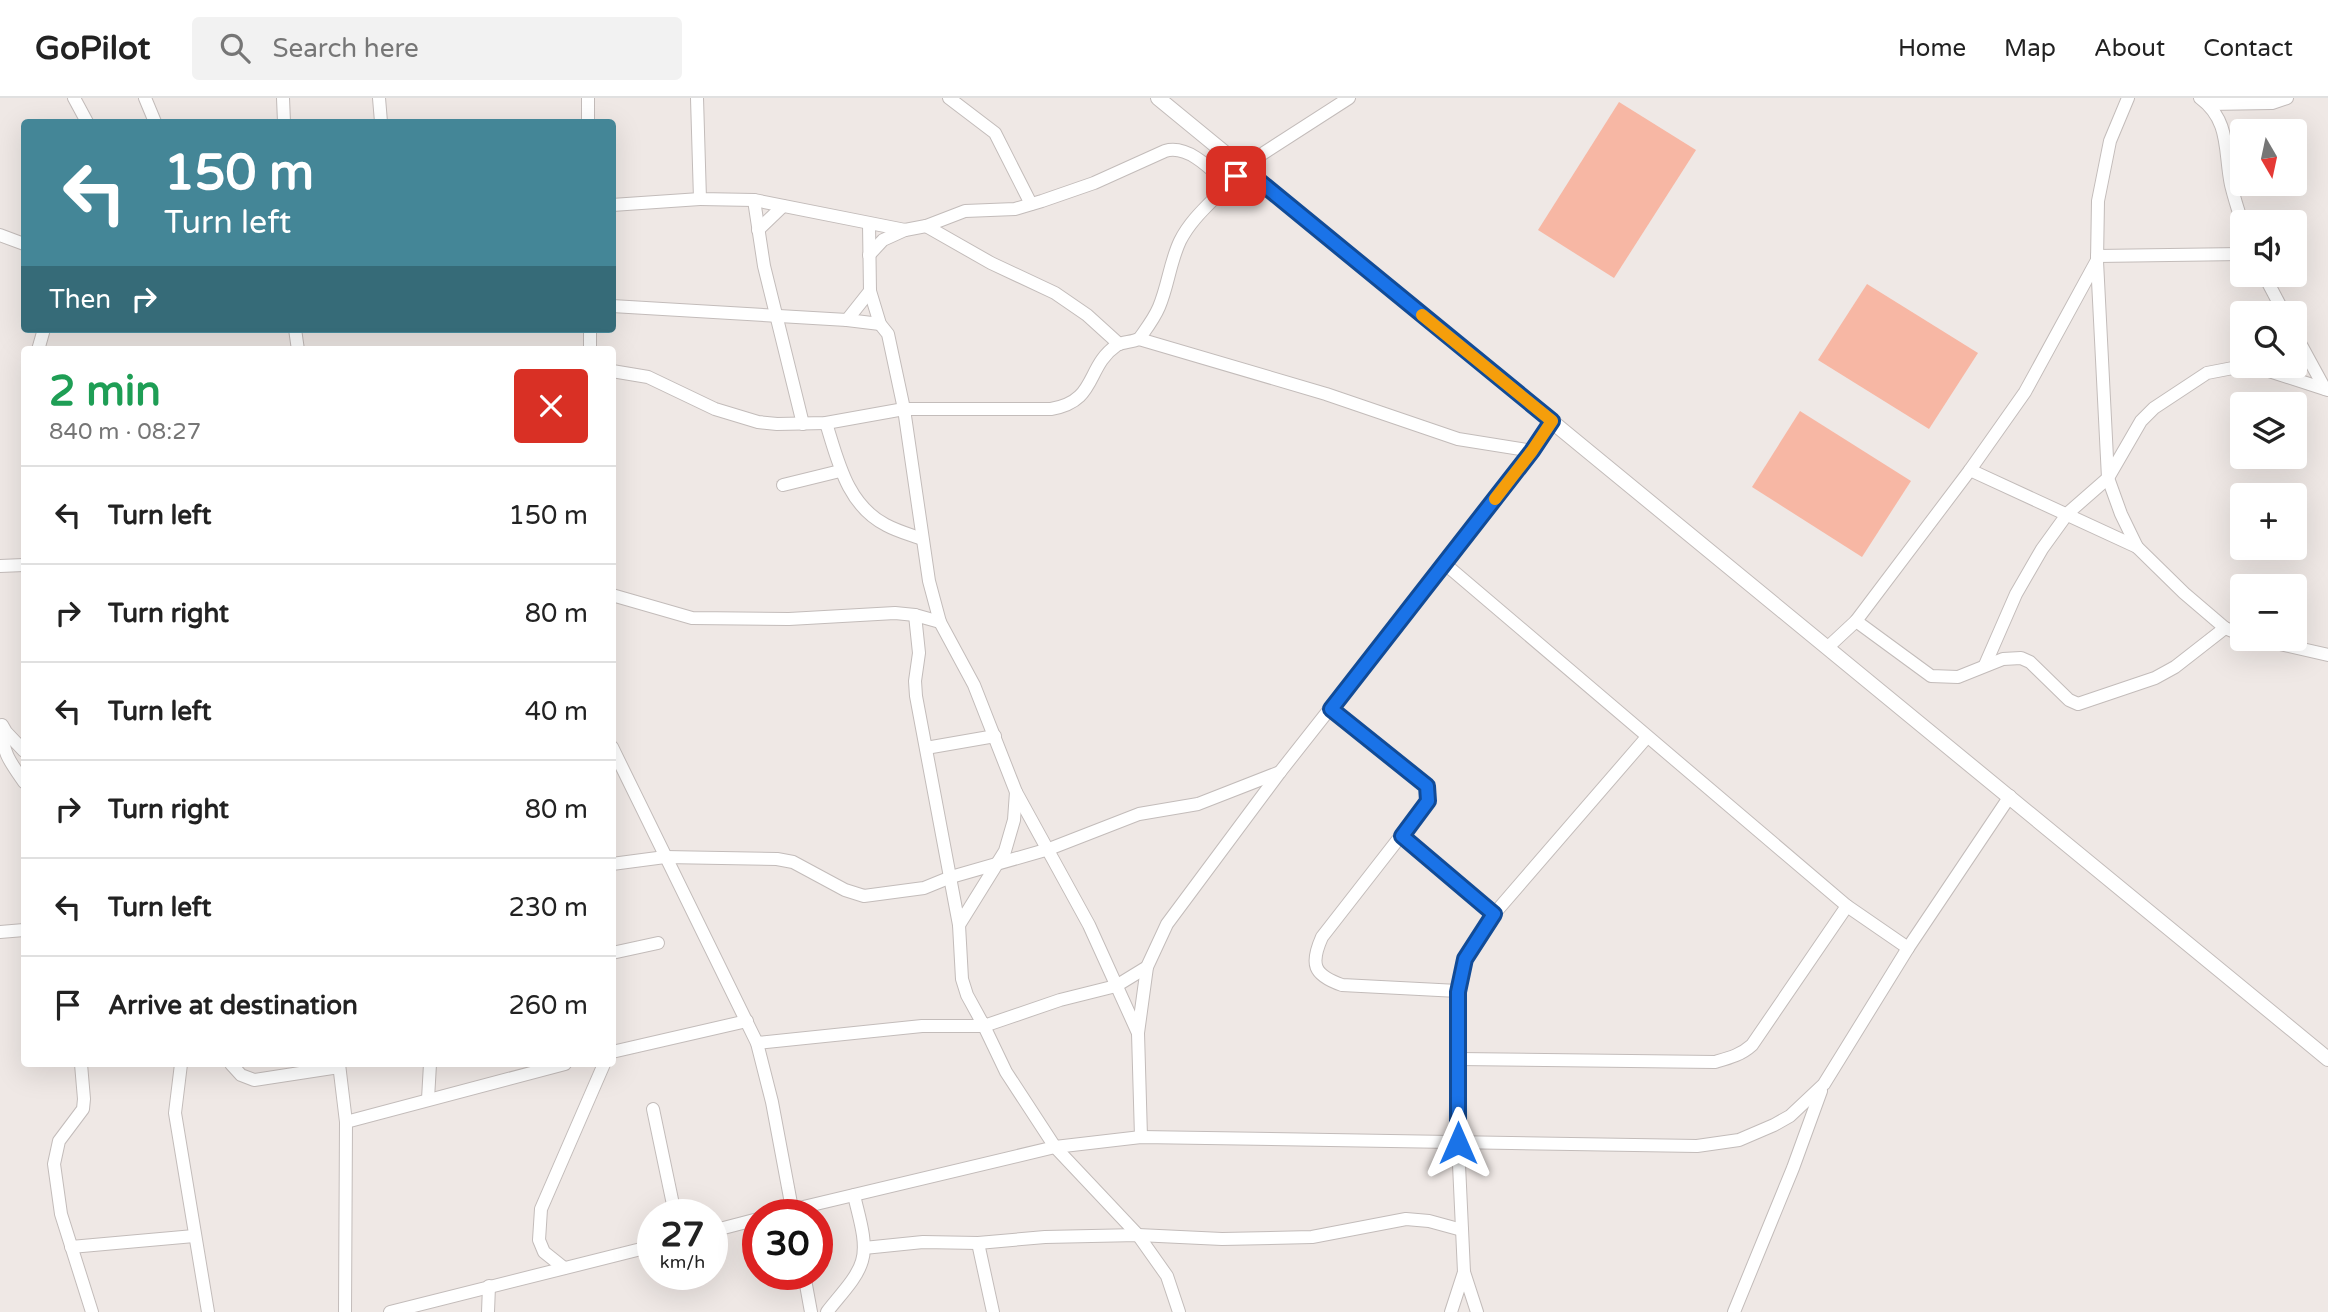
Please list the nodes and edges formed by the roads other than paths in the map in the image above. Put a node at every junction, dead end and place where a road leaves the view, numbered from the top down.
1 (74, 98) edge
2 (145, 98) edge
3 (283, 98) edge
4 (379, 98) edge
5 (588, 98) edge
6 (697, 98) edge
7 (949, 98) edge
8 (1158, 98) edge
9 (1349, 98) edge
10 (2128, 98) edge
11 (2287, 98) edge
12 (2204, 101) edge
13 (85, 119) edge
14 (154, 119) edge
15 (284, 119) edge
16 (381, 119) edge
17 (588, 119) edge
18 (1242, 167) junction
19 (1227, 184) junction
20 (699, 199) junction
21 (754, 200) junction
22 (1031, 204) junction
23 (616, 205) edge
24 (783, 206) junction
25 (2239, 210) edge
26 (869, 224) junction
27 (926, 226) junction
28 (758, 230) junction
29 (905, 230) junction
30 (0, 235) edge
31 (21, 243) edge
32 (2230, 254) edge
33 (869, 255) junction
34 (2097, 258) junction
35 (870, 291) junction
36 (616, 306) edge
37 (776, 317) junction
38 (847, 320) junction
39 (880, 324) junction
40 (1139, 339) junction
41 (1119, 344) junction
42 (2307, 356) edge
43 (616, 372) edge
44 (2326, 390) edge
45 (904, 409) junction
46 (1552, 421) junction
47 (826, 423) junction
48 (803, 424) junction
49 (1532, 451) junction
50 (1970, 470) junction
51 (841, 471) junction
52 (2108, 478) junction
53 (783, 485) dead end
54 (2068, 513) junction
55 (922, 540) junction
56 (2137, 547) junction
57 (1445, 564) junction
58 (21, 565) edge
59 (0, 566) edge
60 (616, 596) edge
61 (915, 615) junction
62 (1856, 621) junction
63 (940, 622) junction
64 (2225, 628) junction
65 (2230, 630) edge
66 (1827, 648) junction
67 (2307, 650) edge
68 (2328, 655) edge
69 (1986, 665) junction
70 (1331, 709) junction
71 (0, 722) edge
72 (0, 727) edge
73 (995, 736) junction
74 (1647, 737) junction
75 (21, 748) edge
76 (926, 748) junction
77 (616, 755) edge
78 (1280, 772) junction
79 (21, 778) edge
80 (1016, 792) junction
81 (2010, 796) junction
82 (1402, 836) junction
83 (1049, 849) junction
84 (666, 857) junction
85 (616, 863) edge
86 (998, 865) junction
87 (951, 877) junction
88 (1847, 906) junction
89 (1494, 914) junction
90 (959, 925) junction
91 (21, 930) edge
92 (0, 932) edge
93 (658, 943) dead end
94 (1908, 948) junction
95 (616, 952) edge
96 (1147, 967) junction
97 (1116, 986) junction
98 (1458, 992) junction
99 (747, 1021) junction
100 (984, 1026) junction
101 (1138, 1033) junction
102 (757, 1043) junction
103 (616, 1051) edge
104 (1458, 1059) junction
105 (2328, 1059) edge
106 (81, 1067) edge
107 (181, 1067) edge
108 (234, 1067) edge
109 (333, 1067) edge
110 (339, 1067) edge
111 (430, 1067) edge
112 (553, 1067) edge
113 (603, 1067) edge
114 (1824, 1084) junction
115 (428, 1099) junction
116 (653, 1109) dead end
117 (346, 1122) junction
118 (1141, 1137) junction
119 (1458, 1143) junction
120 (1055, 1147) junction
121 (854, 1195) junction
122 (672, 1199) edge
123 (791, 1199) edge
124 (833, 1201) edge
125 (1462, 1230) junction
126 (1138, 1235) junction
127 (194, 1236) junction
128 (978, 1243) junction
129 (71, 1247) junction
130 (863, 1248) junction
131 (637, 1250) edge
132 (564, 1268) junction
133 (1464, 1272) junction
134 (489, 1286) junction
135 (807, 1290) edge
136 (92, 1312) edge
137 (208, 1312) edge
138 (345, 1312) edge
139 (390, 1312) edge
140 (488, 1312) edge
141 (811, 1312) edge
142 (827, 1312) edge
143 (993, 1312) edge
144 (1179, 1312) edge
145 (1451, 1312) edge
146 (1477, 1312) edge
147 (1734, 1312) edge

1 - 13 street
2 - 14 street
3 - 15 street
4 - 16 street
5 - 17 street
6 - 20 street
7 - 22 street
8 - 18 main road
9 - 18 street
10 - 34 street
11 - 12 street
12 - 25 street
18 - 19 street
18 - 46 main road
19 - 22 street
19 - 40 street
20 - 21 street
20 - 23 street
21 - 24 street
21 - 28 street
22 - 27 street
24 - 26 street
24 - 28 street
26 - 29 street
26 - 33 street
27 - 29 street
27 - 41 street
28 - 37 street
29 - 33 street
30 - 31 street
32 - 34 street
33 - 35 street
34 - 50 street
34 - 52 street
35 - 38 street
35 - 39 street
36 - 37 street
37 - 38 street
37 - 48 street
38 - 39 street
39 - 45 street
40 - 41 street
40 - 49 street
41 - 45 street
42 - 44 street
43 - 48 street
44 - 52 street
45 - 47 street
45 - 55 street
46 - 49 street
46 - 66 main road
47 - 48 street
47 - 51 street
49 - 57 street
50 - 54 street
50 - 62 street
51 - 53 street
51 - 55 street
52 - 54 street
52 - 56 street
54 - 56 street
54 - 69 street
55 - 63 street
56 - 64 street
57 - 70 street
57 - 74 street
58 - 59 street
60 - 61 street
61 - 63 street
61 - 76 street
62 - 66 street
62 - 69 street
63 - 73 street
64 - 65 street
64 - 69 street
66 - 81 main road
67 - 68 street
70 - 78 street
70 - 82 street
71 - 75 street
72 - 79 street
73 - 76 street
73 - 80 street
74 - 88 street
74 - 89 street
76 - 87 street
77 - 84 street
78 - 83 street
78 - 96 street
80 - 83 street
80 - 86 street
81 - 94 street
81 - 105 main road
82 - 89 street
82 - 98 street
83 - 86 street
83 - 97 street
84 - 85 street
84 - 87 street
84 - 99 street
86 - 87 street
86 - 90 street
87 - 90 street
88 - 94 street
88 - 104 street
89 - 98 street
90 - 100 street
91 - 92 street
93 - 95 street
94 - 114 street
96 - 97 street
96 - 101 street
97 - 100 street
97 - 101 street
98 - 104 street
99 - 102 street
99 - 103 street
100 - 102 street
100 - 120 street
101 - 118 street
102 - 123 street
104 - 119 street
106 - 129 street
107 - 127 street
108 - 109 street
110 - 117 street
111 - 115 street
112 - 115 street
113 - 132 street
114 - 119 street
114 - 147 street
115 - 117 street
116 - 122 street
117 - 138 street
118 - 119 street
118 - 120 street
119 - 125 street
120 - 121 street
120 - 126 street
121 - 124 street
121 - 130 street
125 - 126 street
125 - 133 street
126 - 128 street
126 - 144 street
127 - 129 street
127 - 137 street
128 - 130 street
128 - 143 street
129 - 136 street
130 - 142 street
131 - 132 street
132 - 134 street
133 - 145 street
133 - 146 street
134 - 139 street
134 - 140 street
135 - 141 street

